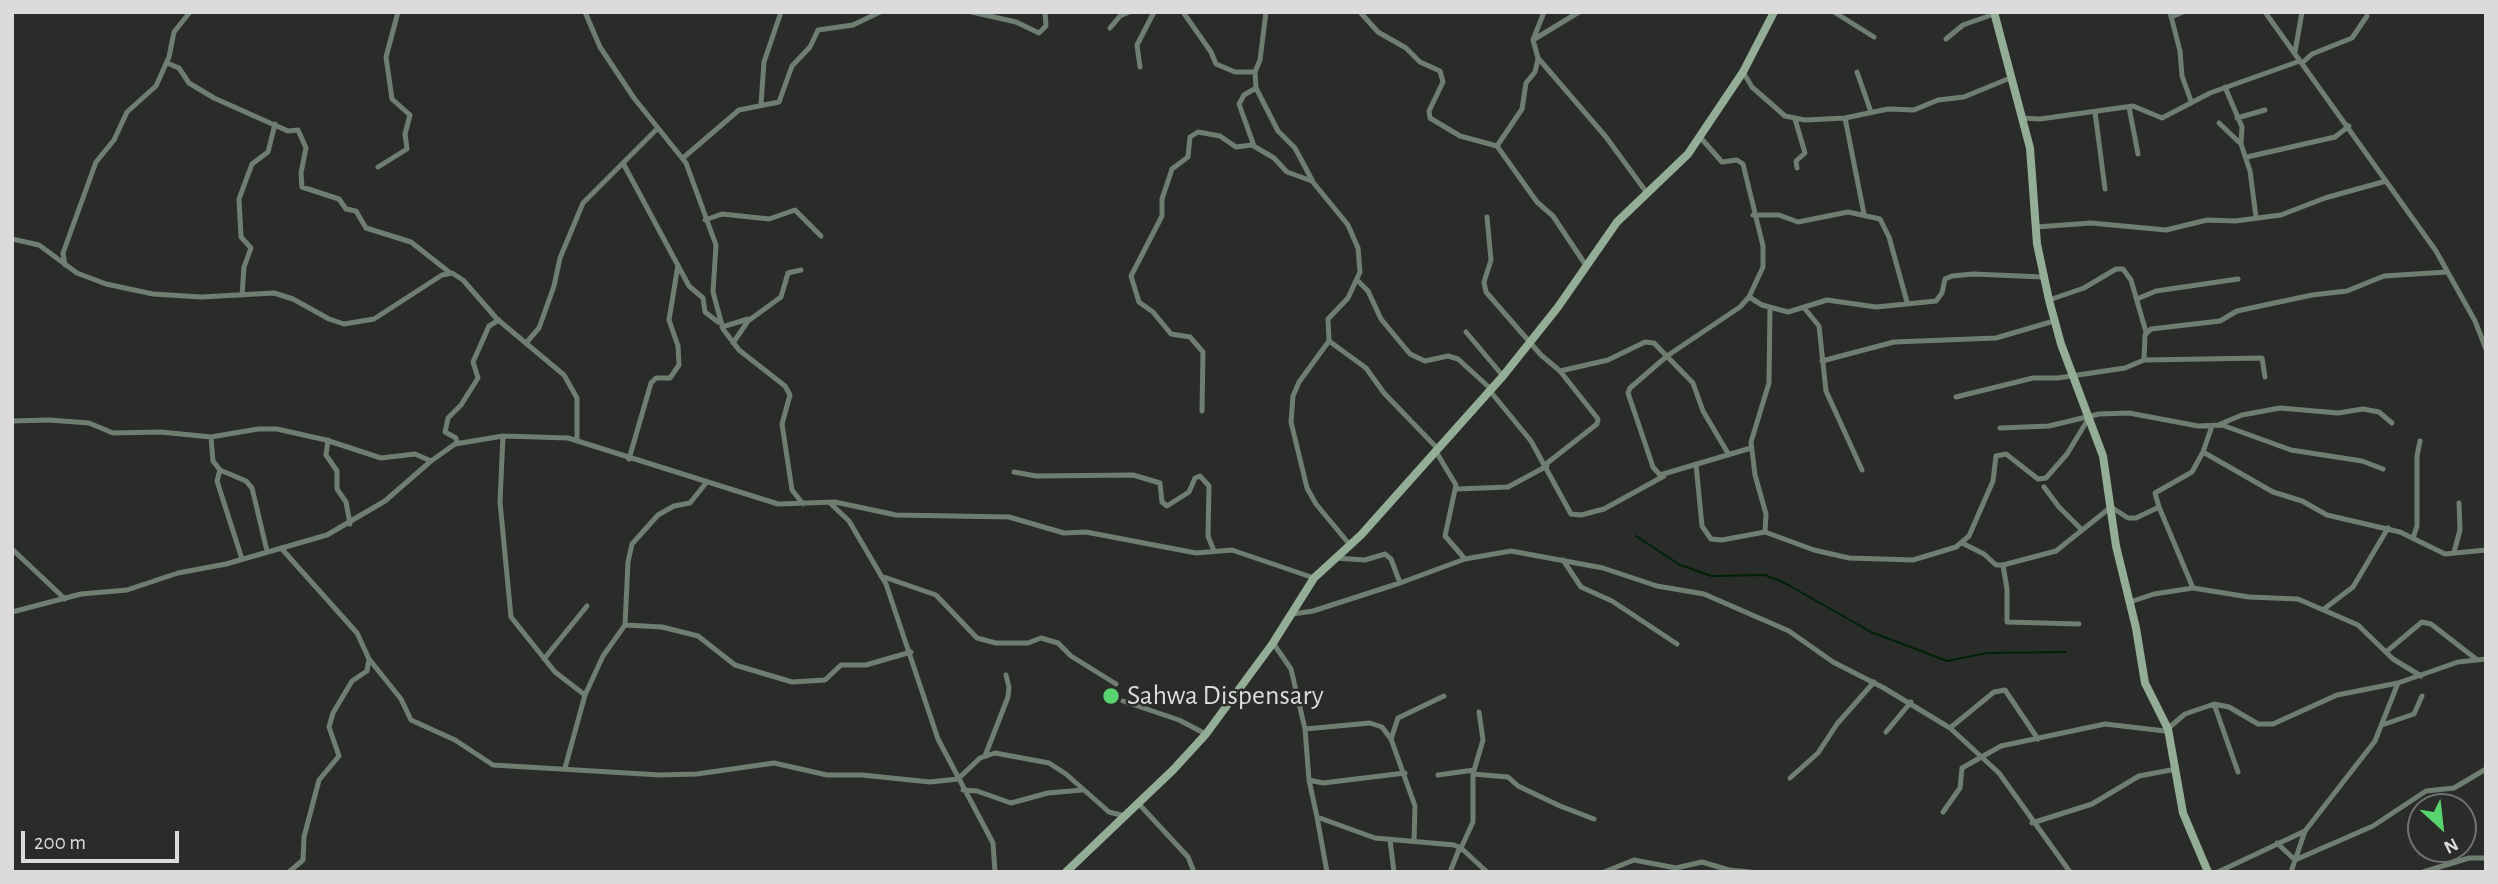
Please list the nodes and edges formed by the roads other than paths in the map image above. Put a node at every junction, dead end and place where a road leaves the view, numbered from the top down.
1 (190, 12) edge
2 (398, 12) edge
3 (585, 12) edge
4 (781, 12) edge
5 (880, 12) edge
6 (972, 12) edge
7 (1045, 12) edge
8 (1129, 12) edge
9 (1154, 12) edge
10 (1183, 12) edge
11 (1266, 12) edge
12 (1360, 12) edge
13 (1544, 12) edge
14 (1579, 12) edge
15 (1774, 12) edge
16 (1834, 12) edge
17 (2183, 12) edge
18 (2265, 12) edge
19 (2302, 12) edge
20 (1994, 13) edge
21 (2170, 15) edge
22 (2367, 16) dead end
23 (1110, 28) dead end
24 (1874, 37) dead end
25 (1946, 39) dead end
26 (1533, 40) junction
27 (2295, 52) junction
28 (1538, 58) junction
29 (2301, 62) junction
30 (167, 63) junction
31 (1140, 67) dead end
32 (1255, 72) junction
33 (1743, 72) junction
34 (1857, 72) dead end
35 (2010, 78) junction
36 (1256, 88) junction
37 (2225, 88) junction
38 (2191, 101) junction
39 (761, 104) junction
40 (2129, 107) junction
41 (2264, 110) dead end
42 (1871, 112) junction
43 (2095, 112) junction
44 (1845, 118) junction
45 (2021, 118) junction
46 (2237, 118) junction
47 (1795, 119) junction
48 (2219, 123) dead end
49 (275, 124) junction
50 (2349, 126) junction
51 (658, 128) junction
52 (1700, 138) junction
53 (2241, 144) junction
54 (1254, 146) junction
55 (1497, 146) junction
56 (2138, 154) dead end
57 (2247, 157) junction
58 (683, 158) junction
59 (622, 163) junction
60 (378, 167) dead end
61 (1797, 168) dead end
62 (1312, 181) junction
63 (2386, 181) junction
64 (2105, 189) dead end
65 (1647, 193) junction
66 (1864, 214) junction
67 (1753, 215) junction
68 (2256, 217) junction
69 (1487, 218) dead end
70 (705, 220) junction
71 (2036, 227) junction
72 (821, 236) dead end
73 (12, 239) edge
74 (1585, 264) junction
75 (65, 265) junction
76 (678, 265) junction
77 (801, 270) dead end
78 (449, 272) junction
79 (2448, 272) junction
80 (2043, 277) junction
81 (2238, 279) dead end
82 (1358, 281) junction
83 (242, 295) junction
84 (1749, 297) junction
85 (2137, 299) junction
86 (2049, 300) junction
87 (1907, 302) junction
88 (1770, 307) junction
89 (1805, 309) junction
90 (751, 318) junction
91 (499, 320) junction
92 (2054, 321) junction
93 (721, 326) junction
94 (1466, 332) dead end
95 (2146, 332) junction
96 (1329, 341) junction
97 (733, 343) junction
98 (1531, 343) junction
99 (526, 344) junction
100 (2486, 349) edge
101 (1667, 356) junction
102 (2144, 359) junction
103 (1822, 361) junction
104 (1560, 371) junction
105 (2074, 375) junction
106 (1503, 376) junction
107 (2265, 377) dead end
108 (1491, 390) junction
109 (1956, 397) dead end
110 (1202, 411) dead end
111 (2090, 416) junction
112 (12, 421) edge
113 (2392, 422) dead end
114 (2215, 426) junction
115 (2000, 428) dead end
116 (503, 436) junction
117 (211, 437) junction
118 (328, 440) junction
119 (577, 441) junction
120 (2420, 441) dead end
121 (457, 443) junction
122 (1751, 448) junction
123 (1436, 449) junction
124 (2203, 452) junction
125 (1729, 454) junction
126 (629, 459) junction
127 (430, 461) junction
128 (1696, 464) junction
129 (1546, 465) junction
130 (2383, 469) dead end
131 (220, 470) junction
132 (1862, 470) dead end
133 (1014, 472) dead end
134 (1664, 476) junction
135 (706, 483) junction
136 (2045, 487) dead end
137 (1457, 489) junction
138 (829, 502) junction
139 (2459, 503) dead end
140 (803, 504) junction
141 (2111, 506) junction
142 (2159, 507) junction
143 (351, 524) junction
144 (2388, 528) junction
145 (2082, 530) junction
146 (1765, 532) junction
147 (2413, 538) junction
148 (1962, 543) junction
149 (1350, 545) junction
150 (281, 548) junction
151 (2486, 550) edge
152 (267, 551) junction
153 (1214, 551) junction
154 (2454, 552) junction
155 (13, 553) edge
156 (1335, 558) junction
157 (242, 559) junction
158 (1465, 559) junction
159 (1563, 560) junction
160 (2003, 565) junction
161 (881, 576) junction
162 (1314, 578) junction
163 (1400, 583) junction
164 (2193, 588) junction
165 (65, 599) junction
166 (2130, 603) junction
167 (587, 606) dead end
168 (2324, 609) junction
169 (12, 612) edge
170 (1293, 614) junction
171 (2080, 624) dead end
172 (625, 625) junction
173 (1273, 643) junction
174 (1676, 644) dead end
175 (911, 652) junction
176 (2386, 652) junction
177 (369, 659) junction
178 (544, 659) junction
179 (2476, 659) junction
180 (2486, 659) edge
181 (1006, 675) dead end
182 (2421, 676) junction
183 (1874, 682) junction
184 (2398, 683) junction
185 (1116, 684) dead end
186 (585, 695) junction
187 (1444, 696) dead end
188 (2423, 696) dead end
189 (1123, 701) dead end
190 (1911, 702) junction
191 (2214, 704) junction
192 (1479, 712) dead end
193 (2382, 725) junction
194 (1950, 728) junction
195 (1305, 729) junction
196 (2168, 729) junction
197 (1886, 732) dead end
198 (1206, 734) junction
199 (1391, 739) junction
200 (2038, 739) junction
201 (1982, 755) junction
202 (985, 756) junction
203 (565, 768) junction
204 (2176, 769) junction
205 (2486, 769) edge
206 (1473, 772) junction
207 (2238, 772) dead end
208 (1405, 773) junction
209 (1438, 775) dead end
210 (1790, 778) dead end
211 (958, 779) junction
212 (1309, 780) junction
213 (1082, 789) junction
214 (963, 790) junction
215 (1139, 804) junction
216 (1943, 812) dead end
217 (1125, 816) junction
218 (1317, 817) junction
219 (1594, 819) dead end
220 (2032, 823) junction
221 (2305, 831) junction
222 (1390, 840) junction
223 (1414, 841) junction
224 (2277, 843) junction
225 (1461, 848) junction
226 (2486, 858) edge
227 (2295, 860) junction
228 (1484, 870) edge
229 (289, 872) edge
230 (995, 872) edge
231 (1066, 872) edge
232 (1194, 872) edge
233 (1327, 872) edge
234 (1394, 872) edge
235 (1450, 872) edge
236 (1604, 872) edge
237 (1750, 872) edge
238 (2070, 872) edge
239 (2208, 872) edge
240 (2218, 872) edge
241 (2291, 872) edge
242 (2423, 872) edge

1 - 30 street
2 - 60 street
3 - 51 street
4 - 39 street
5 - 39 street
6 - 7 street
8 - 23 street
9 - 31 street
10 - 32 street
11 - 32 street
12 - 55 street
13 - 26 street
14 - 26 street
15 - 33 main road
16 - 24 street
17 - 21 street
18 - 27 street
19 - 27 street
20 - 25 street
20 - 35 main road
21 - 38 street
22 - 29 street
26 - 28 street
27 - 29 street
28 - 55 street
28 - 65 street
29 - 37 street
29 - 50 street
30 - 49 street
30 - 75 street
32 - 36 street
33 - 47 street
33 - 52 main road
34 - 42 street
35 - 42 street
35 - 45 main road
36 - 54 street
36 - 62 street
37 - 38 street
37 - 46 street
38 - 40 street
39 - 58 street
40 - 43 street
40 - 56 street
41 - 46 street
42 - 44 street
43 - 45 street
43 - 64 street
44 - 47 street
44 - 66 street
45 - 71 main road
46 - 53 street
47 - 61 street
48 - 53 street
49 - 78 street
49 - 83 street
50 - 57 street
50 - 63 street
51 - 58 street
51 - 59 street
52 - 65 main road
52 - 67 street
53 - 57 street
54 - 62 street
54 - 110 street
55 - 74 street
57 - 68 street
58 - 70 street
59 - 76 street
59 - 99 street
62 - 82 street
63 - 68 street
63 - 79 street
65 - 74 main road
66 - 67 street
66 - 87 street
67 - 84 street
68 - 71 street
69 - 98 street
70 - 72 street
70 - 93 street
71 - 80 main road
73 - 75 street
74 - 98 main road
75 - 83 street
76 - 93 street
76 - 126 street
77 - 90 street
78 - 83 street
78 - 91 street
79 - 95 street
79 - 100 street
80 - 86 main road
80 - 87 street
81 - 85 street
82 - 96 street
82 - 108 street
84 - 88 street
84 - 101 street
85 - 86 street
85 - 95 street
86 - 92 main road
87 - 89 street
88 - 89 street
88 - 122 street
89 - 103 street
90 - 93 street
90 - 97 street
91 - 99 street
91 - 121 street
92 - 103 street
92 - 105 main road
93 - 97 street
94 - 106 street
95 - 102 street
96 - 123 street
96 - 149 street
97 - 140 street
98 - 104 street
98 - 106 main road
99 - 119 street
101 - 104 street
101 - 125 street
101 - 134 street
102 - 105 street
102 - 107 street
103 - 132 street
104 - 129 street
105 - 109 street
105 - 111 main road
106 - 108 main road
108 - 123 main road
108 - 129 street
111 - 114 street
111 - 115 street
111 - 141 main road
111 - 148 street
112 - 117 street
113 - 114 street
114 - 124 street
114 - 130 street
116 - 119 street
116 - 121 street
116 - 178 street
117 - 118 street
117 - 131 street
118 - 127 street
118 - 143 street
119 - 126 street
120 - 147 street
121 - 127 street
122 - 125 street
122 - 146 street
123 - 137 street
123 - 149 main road
124 - 142 street
124 - 144 street
125 - 128 street
126 - 135 street
127 - 143 street
128 - 134 street
128 - 146 street
129 - 134 street
129 - 137 street
131 - 152 street
131 - 157 street
133 - 153 street
135 - 140 street
135 - 172 street
136 - 145 street
137 - 158 street
138 - 140 street
138 - 153 street
138 - 161 street
139 - 154 street
141 - 142 street
141 - 145 street
141 - 166 main road
142 - 164 street
143 - 150 street
144 - 147 street
144 - 168 street
145 - 160 street
146 - 148 street
147 - 154 street
148 - 160 street
149 - 156 main road
150 - 152 street
150 - 177 street
151 - 154 street
152 - 157 street
153 - 162 street
155 - 165 street
156 - 162 main road
156 - 163 street
157 - 165 street
158 - 159 street
158 - 163 street
159 - 174 street
159 - 183 street
160 - 171 street
161 - 175 street
161 - 185 street
162 - 170 main road
163 - 170 street
164 - 166 street
164 - 168 street
165 - 169 street
166 - 196 main road
167 - 178 street
168 - 176 street
170 - 173 main road
172 - 175 street
172 - 186 street
173 - 195 street
173 - 198 main road
175 - 211 street
176 - 179 street
176 - 182 street
177 - 203 street
177 - 229 street
178 - 186 street
179 - 180 street
179 - 182 street
181 - 202 street
182 - 184 street
183 - 190 street
183 - 210 street
184 - 191 street
184 - 193 street
186 - 203 street
187 - 199 street
188 - 193 street
189 - 198 street
190 - 194 street
190 - 197 street
191 - 196 street
191 - 207 street
192 - 206 street
193 - 221 street
194 - 200 street
194 - 201 street
195 - 199 street
195 - 212 street
196 - 200 street
196 - 204 main road
198 - 215 main road
199 - 208 street
200 - 201 street
201 - 216 street
201 - 220 street
202 - 211 street
202 - 213 street
203 - 211 street
204 - 220 street
204 - 239 main road
205 - 227 street
206 - 209 street
206 - 219 street
206 - 225 street
208 - 212 street
208 - 223 street
211 - 214 street
212 - 218 street
213 - 214 street
213 - 217 street
214 - 230 street
215 - 217 main road
215 - 232 street
217 - 231 main road
218 - 222 street
218 - 233 street
220 - 238 street
221 - 224 street
221 - 227 street
222 - 223 street
222 - 234 street
223 - 225 street
224 - 227 street
224 - 240 street
225 - 228 street
225 - 235 street
226 - 242 street
227 - 241 street
236 - 237 street

